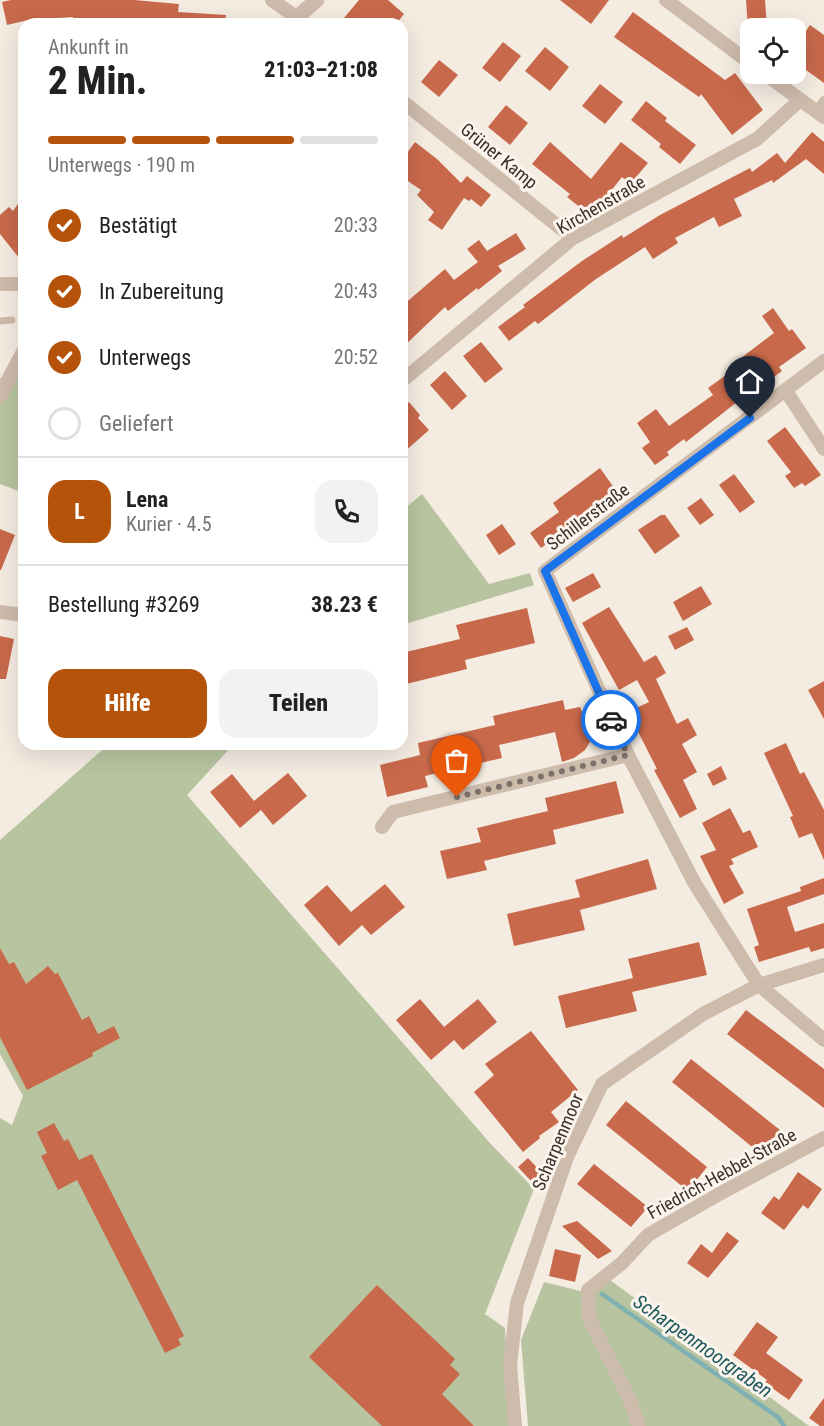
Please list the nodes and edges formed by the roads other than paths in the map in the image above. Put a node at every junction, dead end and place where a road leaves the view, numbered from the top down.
1 (272, 0) edge
2 (317, 0) edge
3 (666, 0) edge
4 (292, 18) edge
5 (301, 18) edge
6 (740, 56) edge
7 (778, 84) edge
8 (800, 100) junction
9 (408, 106) edge
10 (821, 110) edge
11 (573, 238) junction
12 (0, 284) edge
13 (18, 284) edge
14 (0, 321) edge
15 (12, 321) dead end
16 (824, 361) edge
17 (18, 362) edge
18 (408, 376) edge
19 (786, 392) junction
20 (0, 396) edge
21 (824, 449) edge
22 (0, 612) edge
23 (18, 614) edge
24 (628, 755) junction
25 (382, 826) dead end
26 (824, 965) edge
27 (759, 985) junction
28 (824, 1040) edge
29 (824, 1138) edge
30 (515, 1426) edge
31 (639, 1426) edge

1 - 4 street
2 - 5 street
3 - 6 street
7 - 8 street
8 - 10 street
8 - 11 street, Kirchenstraße
9 - 11 street, Grüner Kamp
11 - 18 street, Kirchenstraße
12 - 13 street
14 - 15 lane
16 - 19 street, Schillerstraße
17 - 20 street
19 - 21 street
19 - 24 street, Schillerstraße
22 - 23 street
24 - 25 street
24 - 27 street, Schillerstraße
26 - 27 street, Scharpenmoor
27 - 28 street, Schillerstraße
27 - 30 street, Scharpenmoor
29 - 31 street, Friedrich-Hebbel-Straße

